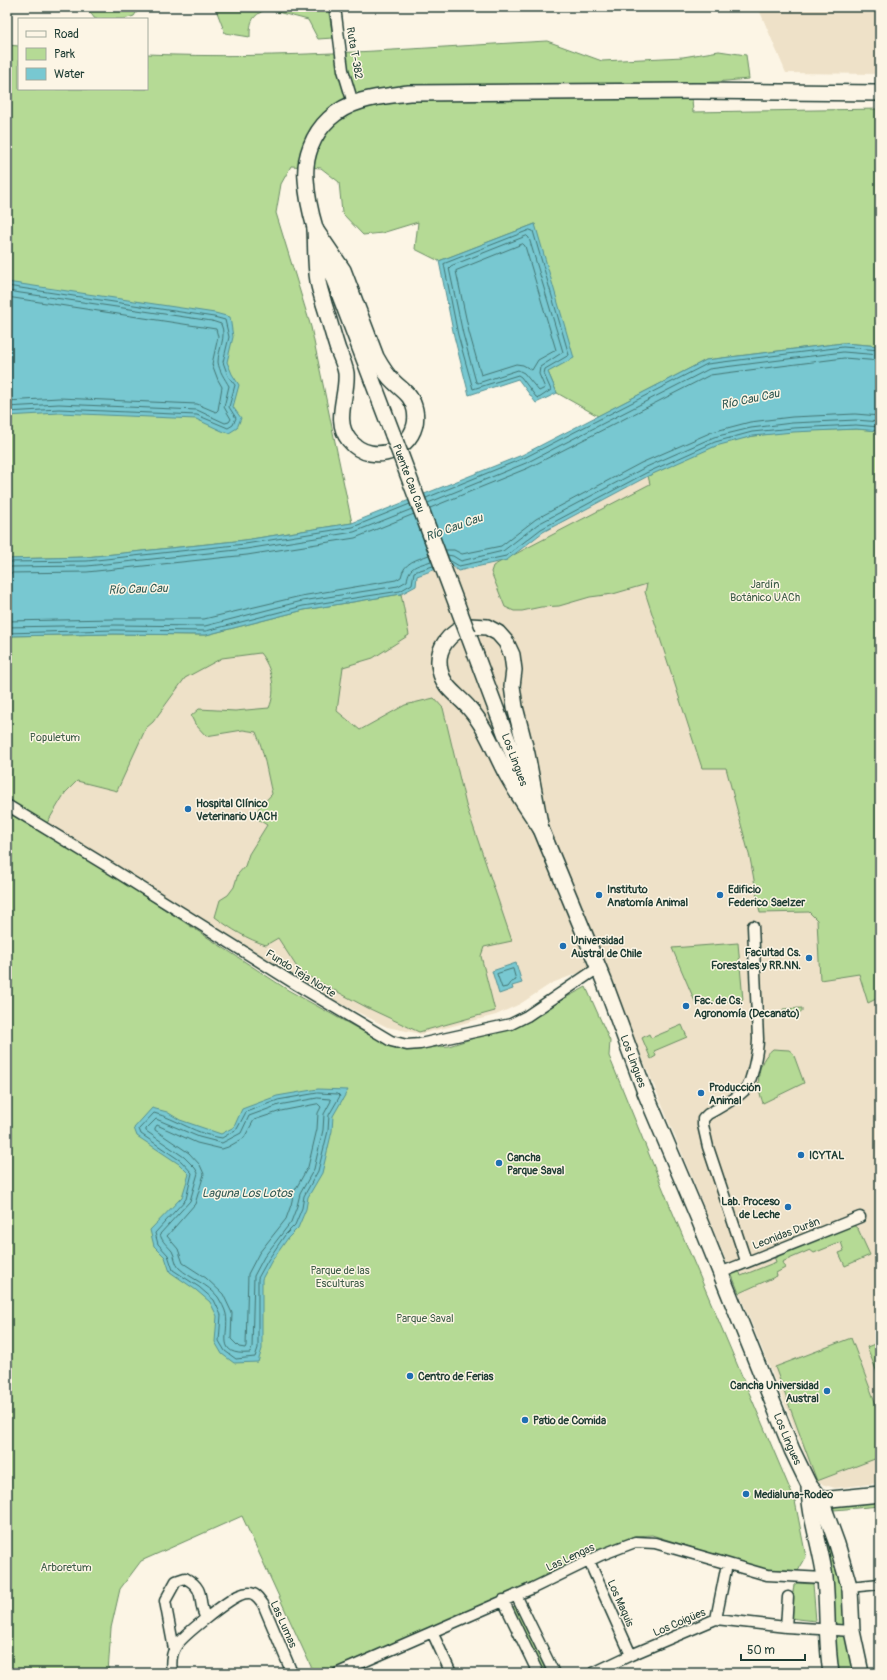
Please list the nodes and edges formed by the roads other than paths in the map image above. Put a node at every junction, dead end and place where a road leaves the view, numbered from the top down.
1 (335, 7) edge
2 (880, 94) edge
3 (353, 103) junction
4 (315, 229) junction
5 (468, 634) joint
6 (7, 805) edge
7 (541, 829) junction
8 (753, 926) dead end
9 (598, 968) junction
10 (860, 1217) dead end
11 (746, 1261) junction
12 (720, 1272) junction
13 (880, 1494) edge
14 (880, 1504) edge
15 (821, 1508) junction
16 (589, 1561) junction
17 (727, 1564) junction
18 (824, 1578) junction
19 (880, 1584) edge
20 (849, 1587) junction
21 (516, 1595) junction
22 (788, 1597) dead end
23 (502, 1600) junction
24 (206, 1618) junction
25 (716, 1620) junction
26 (786, 1627) junction
27 (827, 1629) junction
28 (852, 1631) junction
29 (432, 1632) junction
30 (174, 1648) junction
31 (631, 1655) junction
32 (172, 1673) edge
33 (292, 1673) edge
34 (338, 1673) edge
35 (451, 1673) edge
36 (538, 1673) edge
37 (554, 1673) edge
38 (593, 1673) edge
39 (831, 1673) edge
40 (861, 1673) edge

1 - 3 street, Ruta T-382
2 - 3 main road
3 - 4 main road
4 - 4 main road
4 - 5 main road, Puente Cau Cau, bridge
5 - 7 main road, Los Lingues
6 - 9 street, Fundo Teja Norte
7 - 7 main road
7 - 9 main road, Los Lingues
8 - 11 street
9 - 12 main road, Los Lingues
10 - 11 street, Leonidas Durán
11 - 12 street, Leonidas Durán
12 - 15 main road, Los Lingues
13 - 15 main road
14 - 15 main road
15 - 18 main road, Los Lingues
15 - 20 main road, Los Lingues
16 - 17 street, Las Lengas
16 - 21 street, Las Lengas
16 - 31 street, Los Maquis
17 - 18 street, Las Lengas
17 - 25 street
18 - 27 main road, Los Lingues
19 - 20 street
20 - 28 main road, Los Lingues
21 - 23 street, Las Lengas
21 - 37 street
22 - 26 street
23 - 29 street, Las Lengas
23 - 36 street
24 - 30 street, Las Lumas
24 - 30 street
24 - 33 street, Las Lumas
25 - 26 street, Los Coigües
25 - 31 street, Los Coigües
26 - 27 street, Los Coigües
27 - 28 street, Los Coigües
27 - 39 main road, Los Lingues
28 - 40 main road, Los Lingues
29 - 34 street, Las Lengas
29 - 35 street
30 - 32 street
31 - 38 street, Los Coigües

